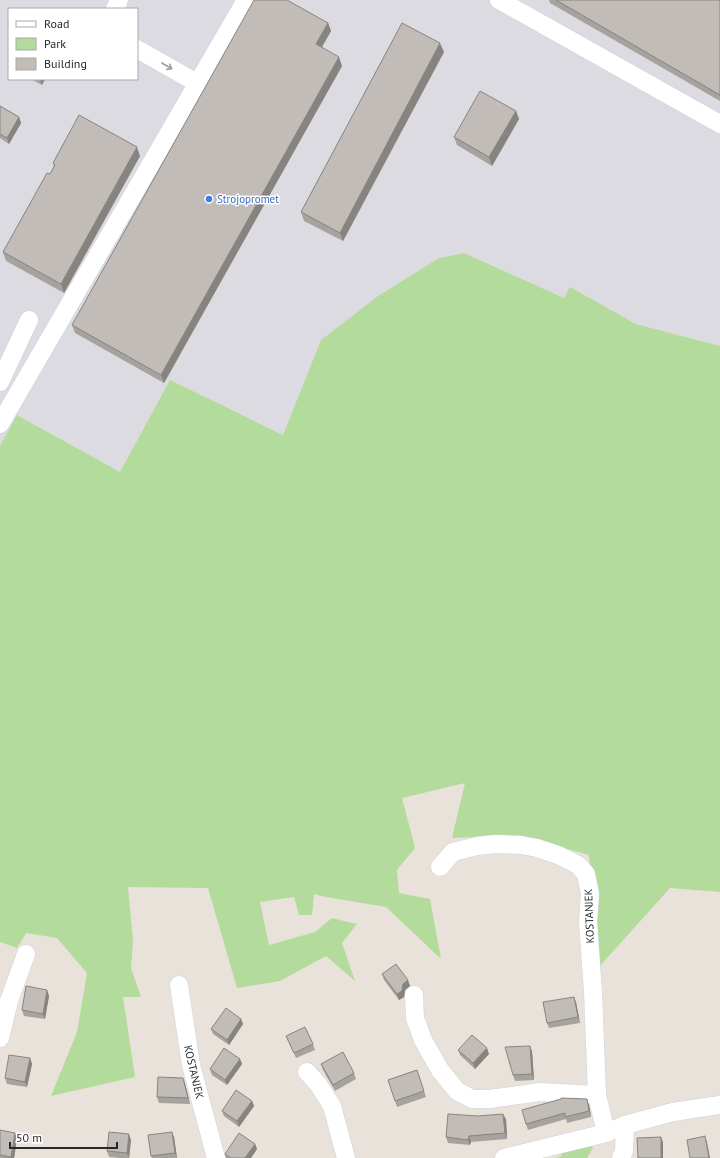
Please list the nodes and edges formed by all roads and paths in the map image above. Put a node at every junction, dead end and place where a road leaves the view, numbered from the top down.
1 (246, 0) edge
2 (499, 0) edge
3 (138, 50) edge
4 (197, 83) junction
5 (720, 124) edge
6 (29, 320) dead end
7 (0, 382) edge
8 (0, 424) edge
9 (440, 867) dead end
10 (26, 954) dead end
11 (179, 985) dead end
12 (414, 995) dead end
13 (0, 1038) edge
14 (307, 1072) dead end
15 (597, 1095) junction
16 (720, 1105) edge
17 (625, 1125) junction
18 (606, 1133) junction
19 (216, 1158) edge
20 (346, 1158) edge
21 (504, 1158) edge
22 (621, 1158) edge

1 - 4 street
2 - 5 street
3 -> 4 street
4 - 8 street
6 - 7 street
9 - 15 street, KOSTANJEK
10 - 13 street
11 - 19 street, KOSTANJEK
12 - 15 street
14 - 20 street
15 - 18 street, KOSTANJEK
16 - 17 street
17 - 18 street
17 - 22 street
18 - 21 street

